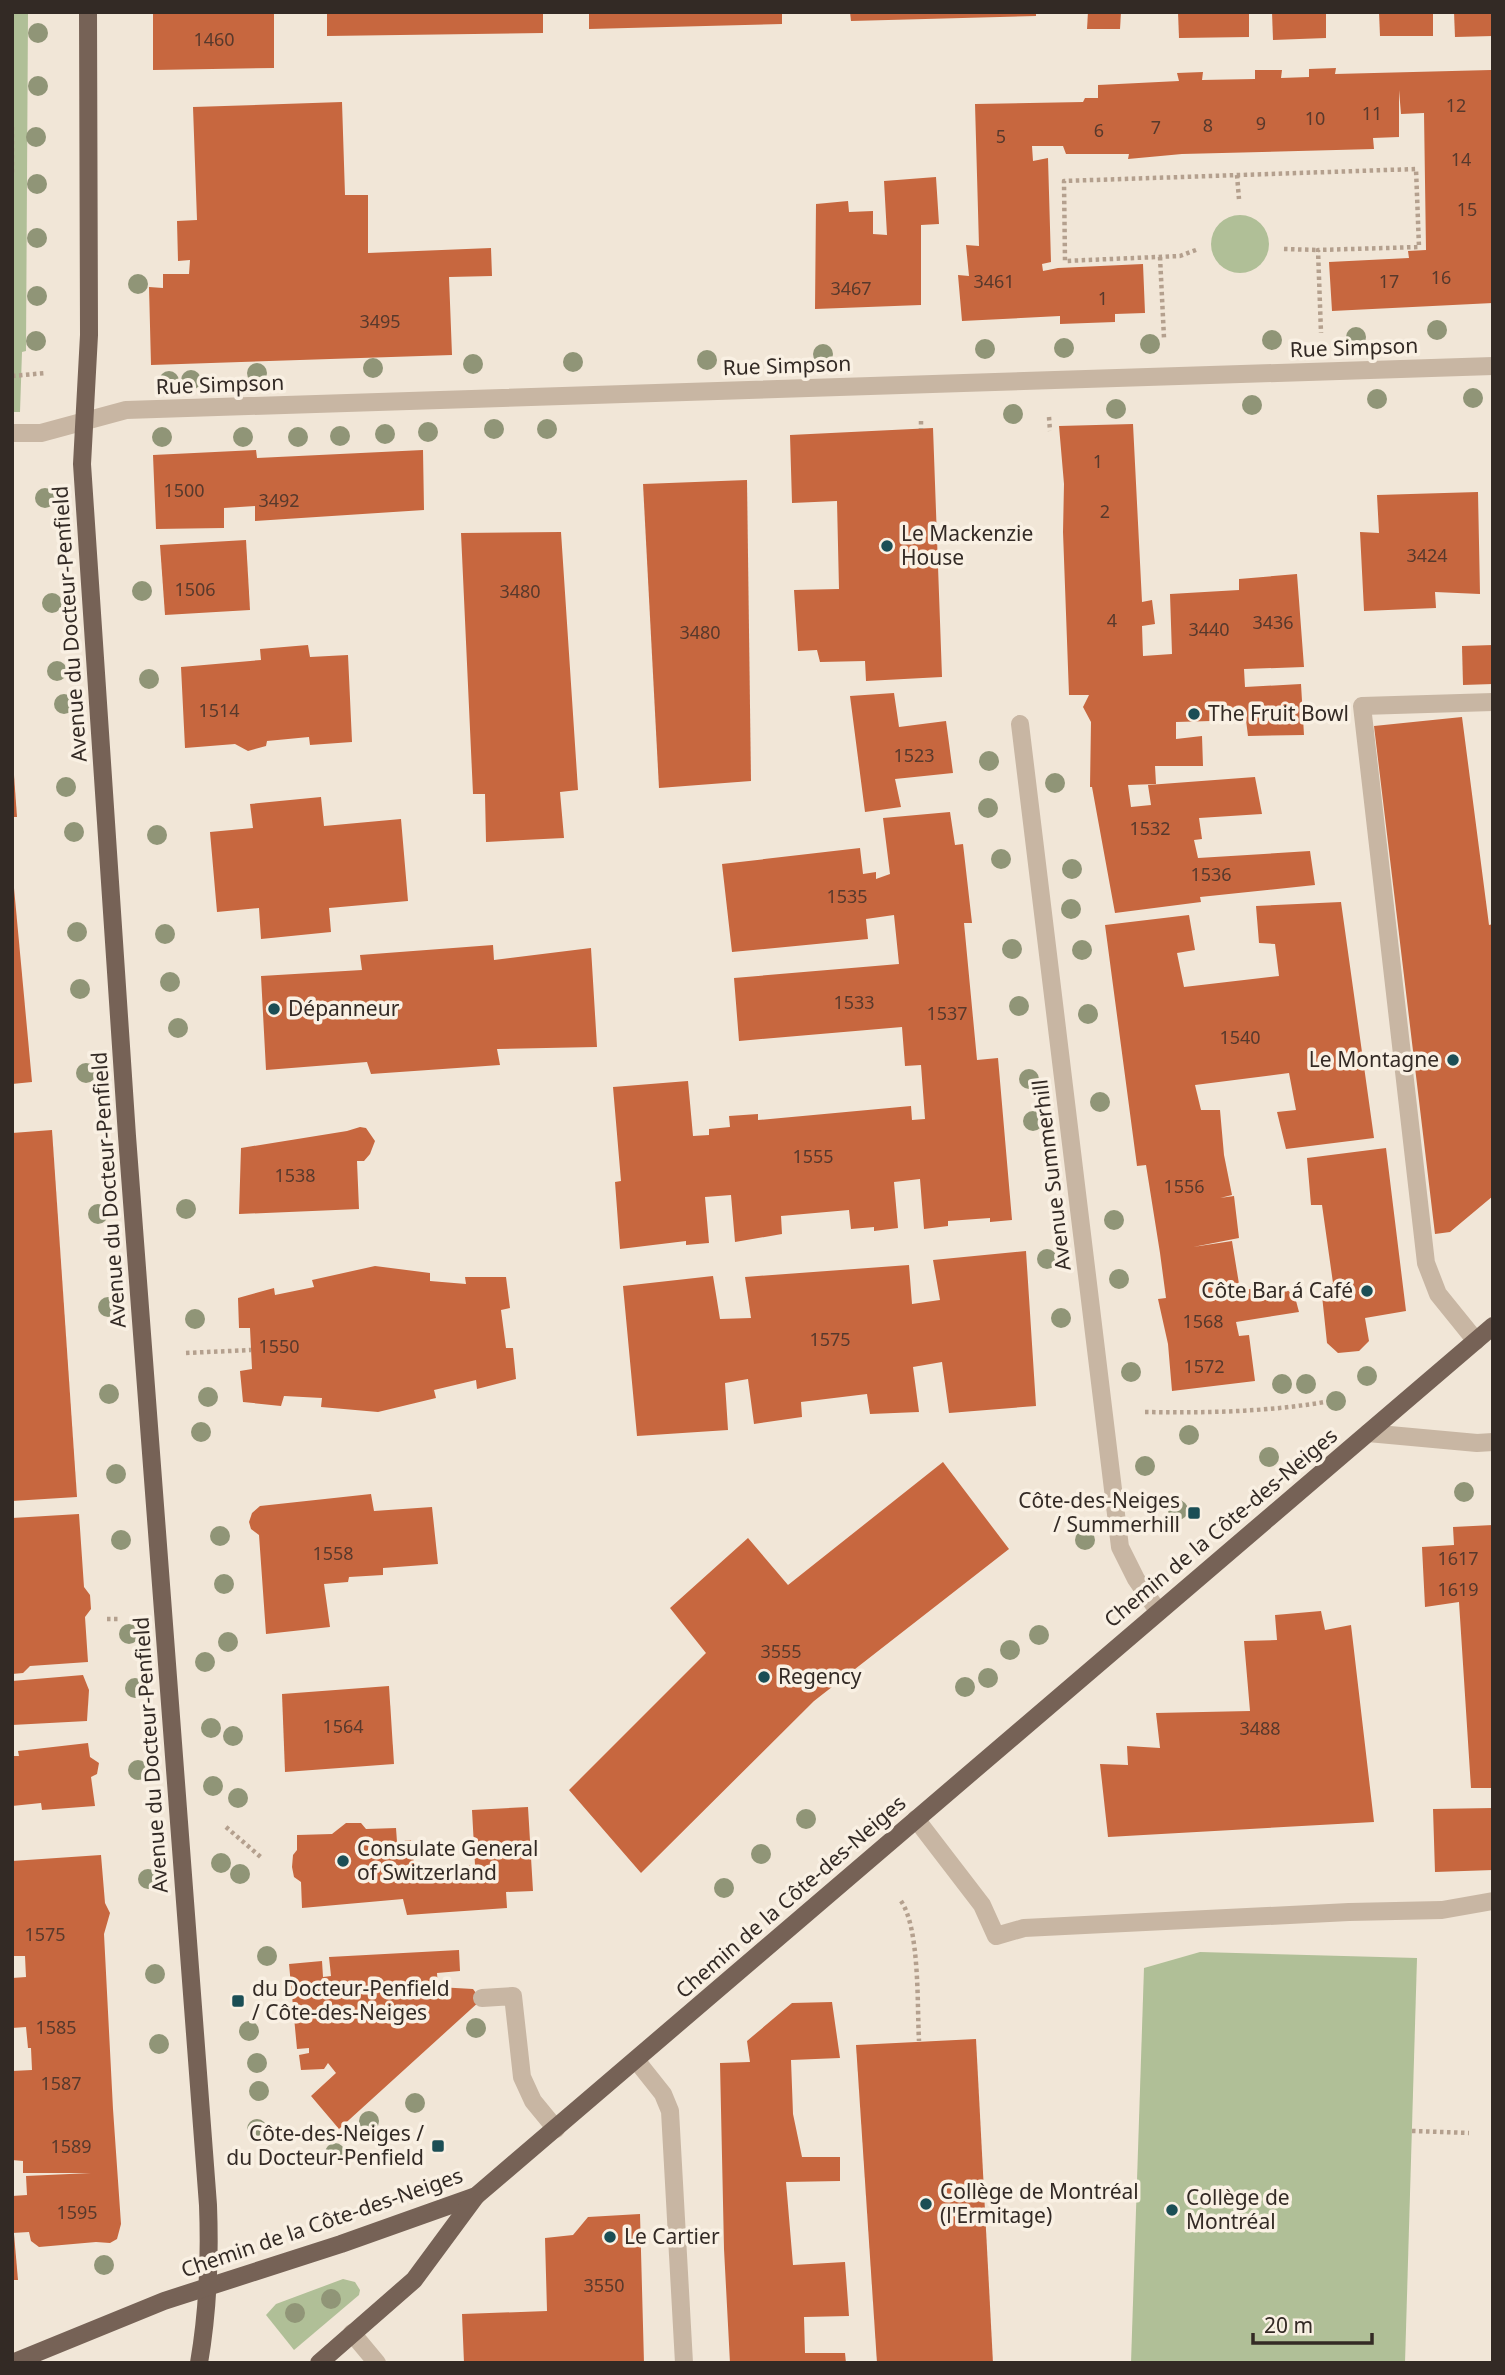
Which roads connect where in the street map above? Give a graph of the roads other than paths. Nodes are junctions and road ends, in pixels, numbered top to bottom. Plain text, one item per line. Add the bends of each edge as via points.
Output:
1 (88, 12) edge
2 (1493, 366) edge
3 (84, 421) junction
4 (12, 433) edge
5 (1493, 702) edge
6 (1020, 724) dead end
7 (1493, 1326) edge
8 (1476, 1341) junction
9 (1368, 1433) junction
10 (1493, 1442) edge
11 (1158, 1611) junction
12 (916, 1819) junction
13 (1493, 1901) edge
14 (482, 1998) dead end
15 (636, 2060) junction
16 (556, 2129) junction
17 (476, 2196) junction
18 (207, 2286) junction
19 (352, 2333) junction
20 (32, 2353) junction
21 (12, 2354) edge
22 (12, 2363) edge
23 (199, 2363) edge
24 (319, 2363) edge
25 (377, 2363) edge
26 (684, 2363) edge

1 - 3 main road, Avenue du Docteur-Penfield via 89,335
2 - 3 street, Rue Simpson via 125,410
3 - 4 street, Rue Simpson via 41,433
3 - 18 main road, Avenue du Docteur-Penfield via 82,464 116,978 205,2171
5 - 8 street via 1362,706 1426,1264 1438,1294
6 - 11 street, Avenue Summerhill via 1121,1547
7 - 8 main road, Chemin de la Côte-des-Neiges
8 - 9 main road, Chemin de la Côte-des-Neiges
9 - 10 street
9 - 11 main road, Chemin de la Côte-des-Neiges
11 - 12 main road, Chemin de la Côte-des-Neiges
12 - 13 street via 982,1905 996,1936 1024,1928 1442,1910
12 - 15 main road, Chemin de la Côte-des-Neiges
14 - 16 street via 513,1996 522,2077 533,2101
15 - 16 main road, Chemin de la Côte-des-Neiges
15 - 26 street via 663,2094 670,2111
16 - 17 main road, Chemin de la Côte-des-Neiges
17 - 18 main road, Chemin de la Côte-des-Neiges
17 - 19 main road via 414,2280
18 - 20 main road, Chemin de la Côte-des-Neiges
18 - 23 main road, Avenue du Docteur-Penfield
19 - 24 main road
19 - 25 street
20 - 21 street, Chemin de la Côte-des-Neiges
20 - 22 main road, Chemin de la Côte-des-Neiges

